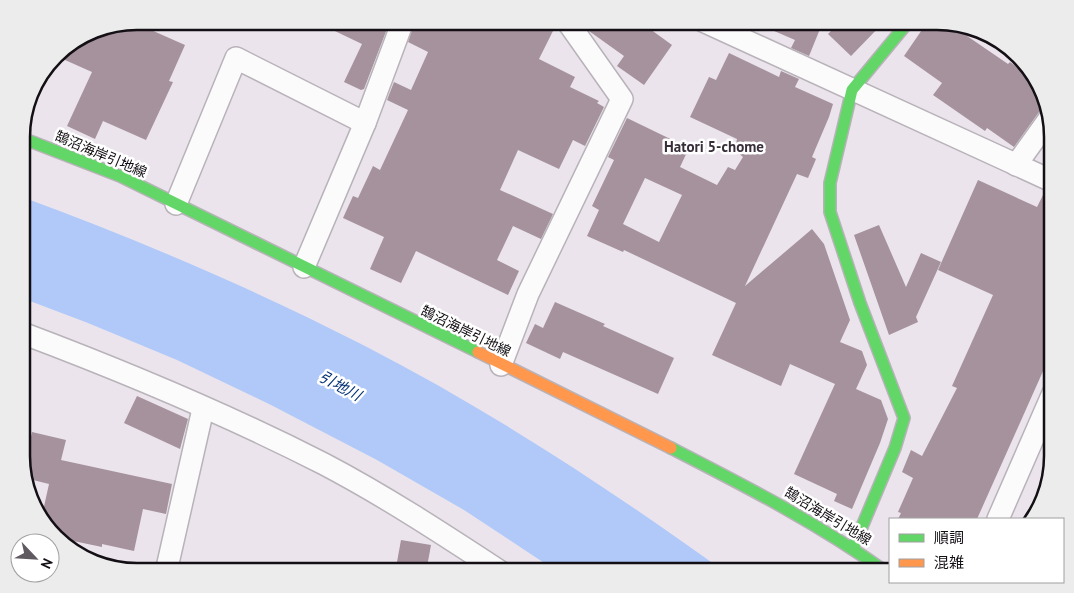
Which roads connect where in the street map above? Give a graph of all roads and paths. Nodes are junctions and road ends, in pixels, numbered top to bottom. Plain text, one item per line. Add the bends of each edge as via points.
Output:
1 (400, 30) edge
2 (573, 30) edge
3 (722, 30) edge
4 (902, 30) edge
5 (852, 90) junction
6 (365, 123) junction
7 (1043, 127) edge
8 (30, 141) edge
9 (1016, 164) junction
10 (1044, 177) edge
11 (176, 204) junction
12 (304, 267) junction
13 (30, 337) edge
14 (501, 365) junction
15 (203, 409) junction
16 (1044, 412) edge
17 (998, 518) edge
18 (853, 548) junction
19 (168, 563) edge
20 (487, 563) edge
21 (874, 563) edge

1 - 6 street
2 - 14 street via 622,99 528,294
3 - 5 street
4 - 5 street
5 - 9 street
5 - 18 street via 830,183 830,212 860,303 904,418 895,448
6 - 11 street via 236,58
6 - 12 street
7 - 9 street
8 - 11 street, 鵠沼海岸引地線 via 120,176
9 - 10 street
11 - 12 street, 鵠沼海岸引地線
12 - 14 street, 鵠沼海岸引地線
13 - 15 street
14 - 18 street, 鵠沼海岸引地線 via 660,442 783,506
15 - 19 street
15 - 20 street via 348,477
16 - 17 street
18 - 21 street, 鵠沼海岸引地線

